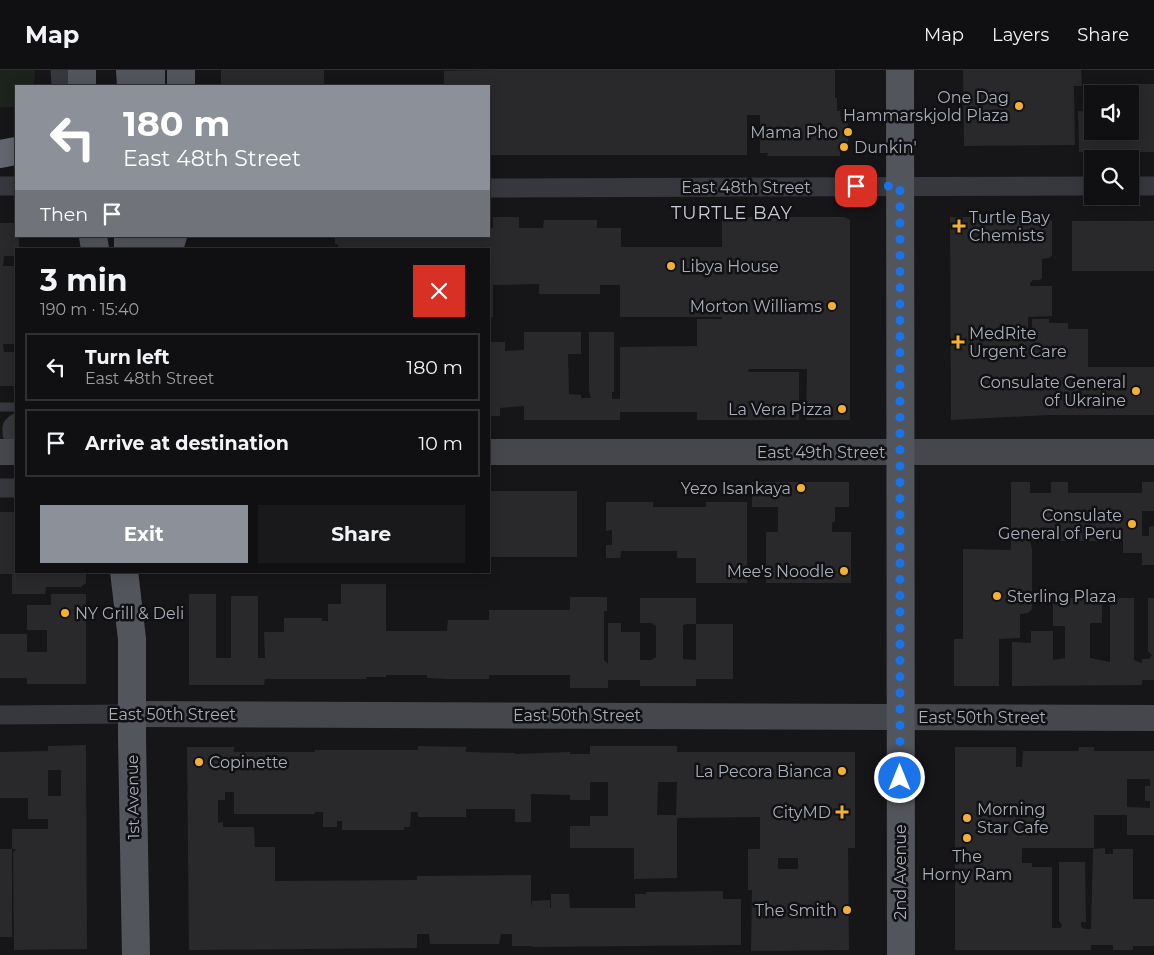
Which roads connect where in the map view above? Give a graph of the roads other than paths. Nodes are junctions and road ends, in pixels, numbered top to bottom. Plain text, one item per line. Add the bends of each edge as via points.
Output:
1 (60, 70) edge
2 (82, 70) edge
3 (130, 70) edge
4 (151, 70) edge
5 (181, 70) edge
6 (900, 70) edge
7 (61, 85) edge
8 (82, 85) edge
9 (131, 85) edge
10 (151, 85) edge
11 (181, 85) edge
12 (15, 151) edge
13 (0, 154) edge
14 (0, 186) edge
15 (15, 186) edge
16 (900, 186) junction
17 (1084, 186) edge
18 (1139, 186) edge
19 (1154, 186) edge
20 (490, 188) edge
21 (0, 407) edge
22 (15, 407) edge
23 (15, 424) edge
24 (15, 434) edge
25 (900, 451) junction
26 (0, 452) edge
27 (15, 452) edge
28 (490, 452) edge
29 (1154, 452) edge
30 (0, 488) edge
31 (15, 488) edge
32 (124, 573) edge
33 (143, 573) edge
34 (132, 639) junction
35 (131, 714) junction
36 (0, 715) edge
37 (900, 717) junction
38 (1154, 718) edge
39 (136, 955) edge
40 (900, 955) edge

1 - 7 street
2 - 8 main road
3 - 9 main road
4 - 10 main road
5 - 11 main road
6 - 16 main road, 2nd Avenue
12 - 13 highway
14 - 15 street
16 - 17 street, East 48th Street
16 - 20 street, East 48th Street
16 - 25 main road, 2nd Avenue
18 - 19 street
21 - 22 lane
23 - 24 street via 12,434
25 - 28 main road, East 49th Street
25 - 29 main road, East 49th Street
25 - 37 main road, 2nd Avenue
26 - 27 main road
30 - 31 street
32 - 34 main road, 1st Avenue
33 - 34 main road, 1st Avenue
34 - 35 main road, 1st Avenue
35 - 36 street, East 50th Street
35 - 37 main road, East 50th Street
35 - 39 main road, 1st Avenue
37 - 38 main road, East 50th Street
37 - 40 main road, 2nd Avenue

